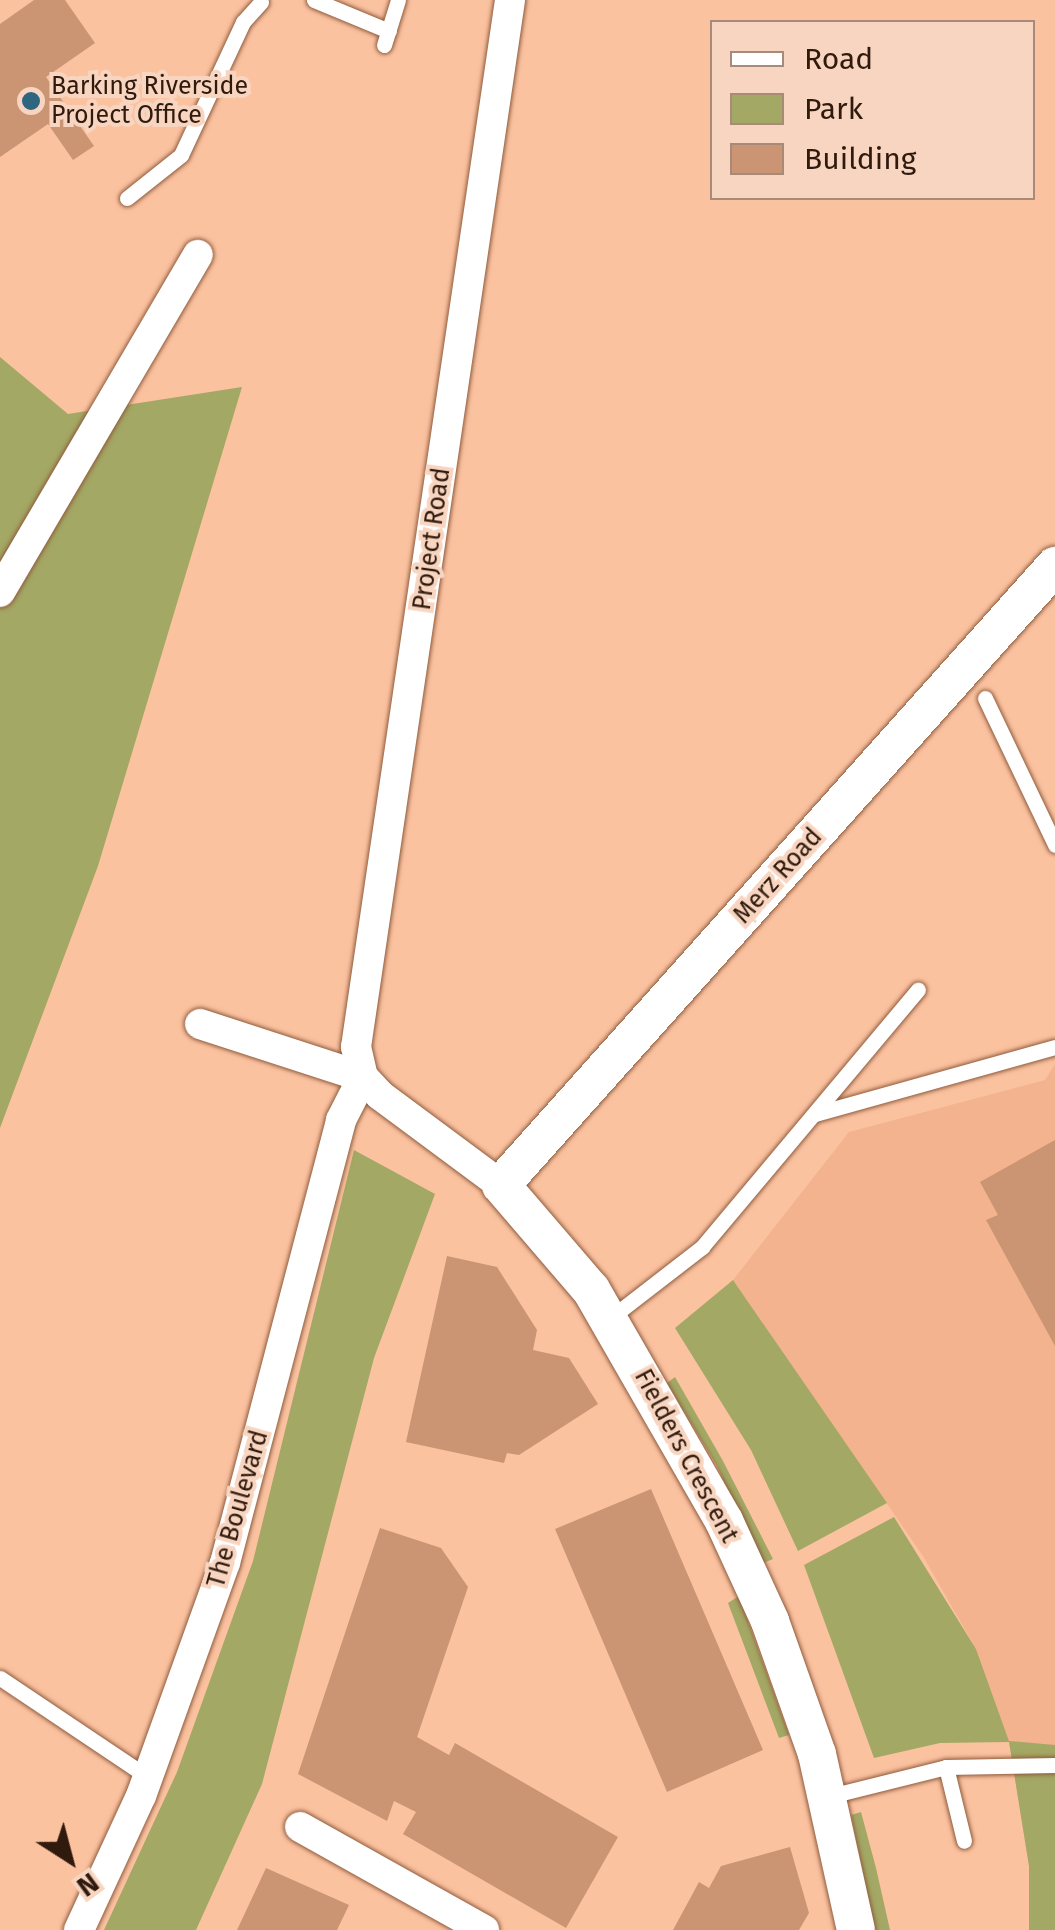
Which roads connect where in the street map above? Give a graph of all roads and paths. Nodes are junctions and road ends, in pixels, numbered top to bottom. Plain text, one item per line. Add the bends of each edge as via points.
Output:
1 (314, 0) edge
2 (398, 0) edge
3 (510, 0) edge
4 (261, 1) edge
5 (127, 198) dead end
6 (198, 255) dead end
7 (1055, 566) edge
8 (0, 592) edge
9 (986, 698) dead end
10 (1055, 846) edge
11 (918, 990) dead end
12 (200, 1024) dead end
13 (1055, 1047) edge
14 (364, 1076) junction
15 (815, 1114) junction
16 (501, 1185) junction
17 (609, 1318) junction
18 (0, 1678) edge
19 (1055, 1765) edge
20 (946, 1767) junction
21 (148, 1777) junction
22 (830, 1796) junction
23 (300, 1827) dead end
24 (964, 1841) dead end
25 (79, 1930) edge
26 (484, 1930) edge
27 (856, 1930) edge

1 - 2 lane via 386,38
3 - 14 street, Project Road via 357,1029
4 - 5 lane via 243,22 182,154
6 - 8 street
7 - 16 street, Merz Road
9 - 10 lane
11 - 15 lane
12 - 14 street
13 - 15 lane
14 - 16 street, Fielders Crescent
14 - 21 street, The Boulevard via 342,1120 225,1563
15 - 17 lane via 702,1247
16 - 17 street, Fielders Crescent via 572,1262
17 - 22 street, Fielders Crescent via 732,1538 784,1658
18 - 21 lane
19 - 20 lane
20 - 22 lane
20 - 24 lane
21 - 25 street, The Boulevard
22 - 27 street, Fielders Crescent
23 - 26 street

